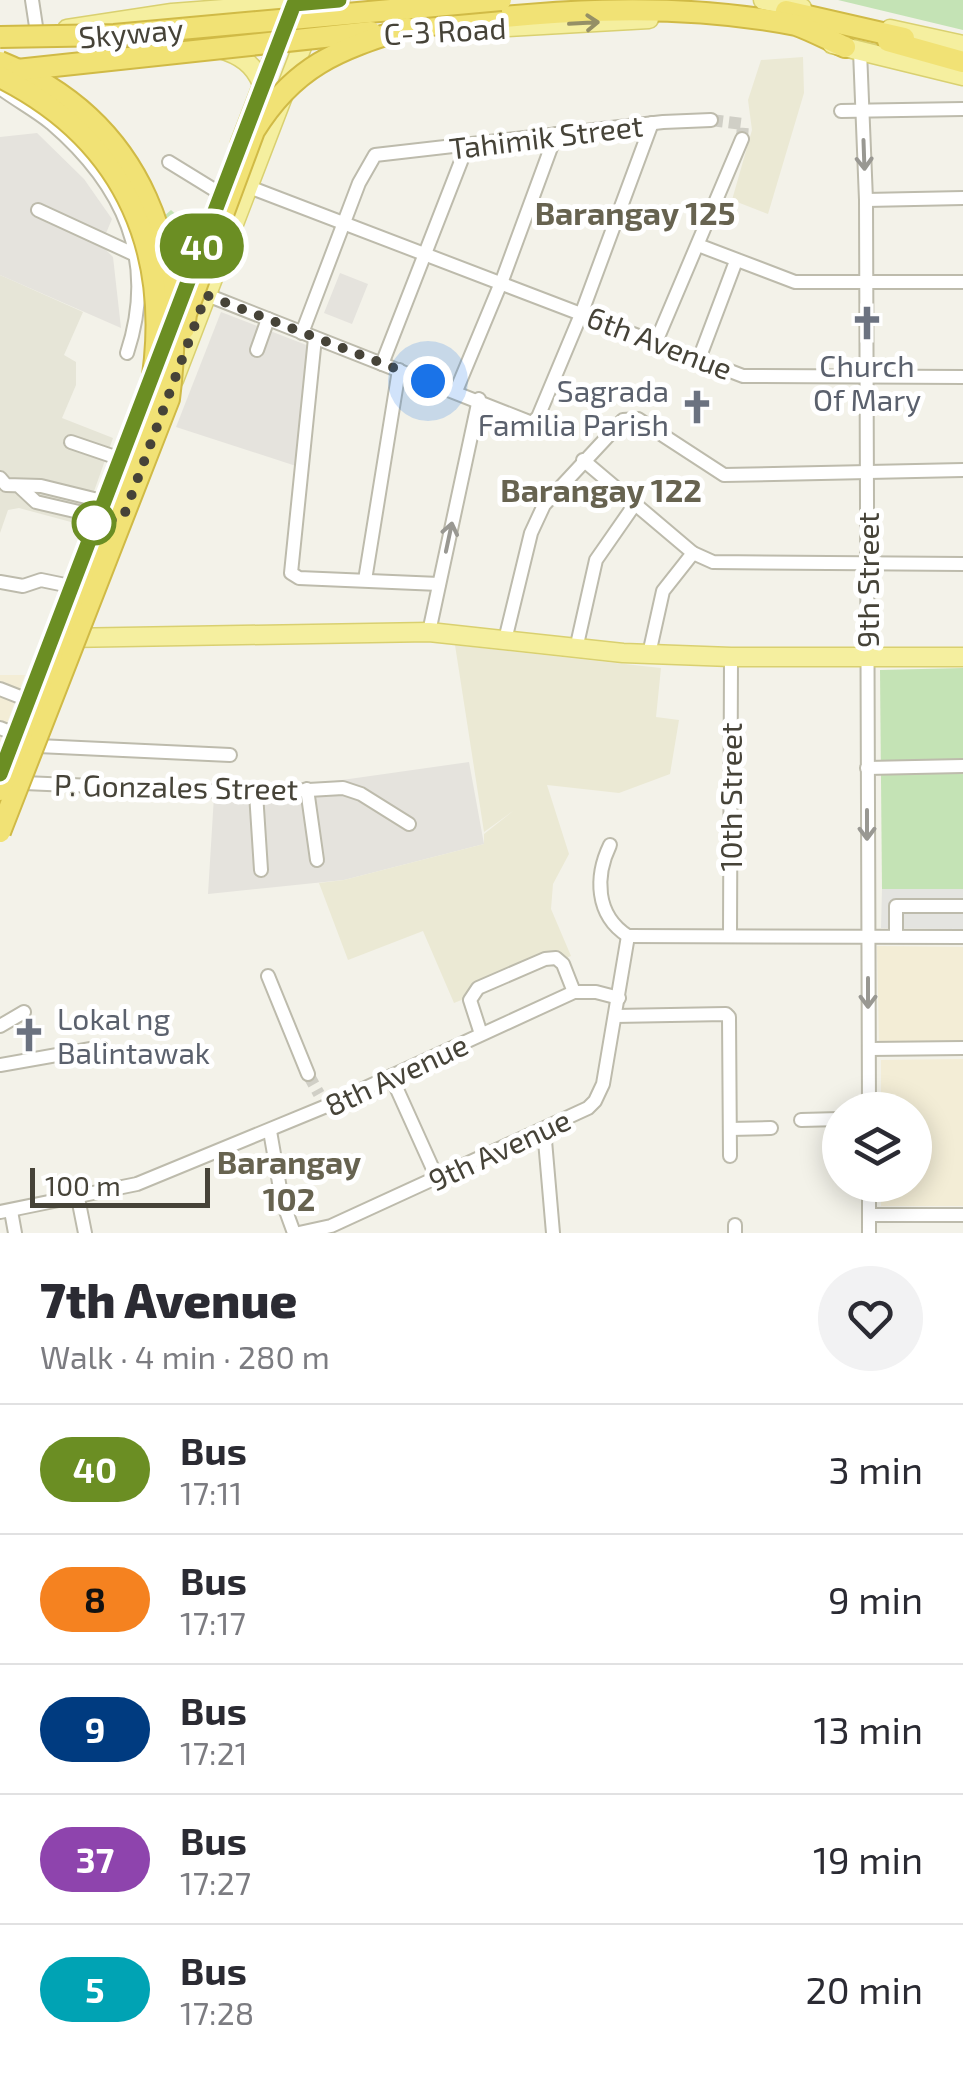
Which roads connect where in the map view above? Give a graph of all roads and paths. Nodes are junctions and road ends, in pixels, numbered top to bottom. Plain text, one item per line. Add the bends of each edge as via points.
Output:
1 (32, 0) edge
2 (340, 0) edge
3 (501, 0) edge
4 (725, 0) edge
5 (319, 1) edge
6 (776, 1) edge
7 (295, 2) edge
8 (171, 7) edge
9 (817, 18) junction
10 (407, 28) junction
11 (37, 33) junction
12 (0, 37) edge
13 (305, 38) junction
14 (904, 38) dead end
15 (280, 40) junction
16 (963, 45) edge
17 (189, 46) junction
18 (852, 49) junction
19 (963, 62) edge
20 (0, 69) edge
21 (963, 76) edge
22 (262, 84) junction
23 (0, 88) edge
24 (963, 109) edge
25 (841, 111) dead end
26 (863, 111) junction
27 (711, 120) tunnel mouth
28 (652, 124) junction
29 (556, 134) junction
30 (742, 139) dead end
31 (467, 146) junction
32 (168, 162) dead end
33 (249, 188) junction
34 (221, 194) junction
35 (963, 198) edge
36 (866, 200) junction
37 (38, 210) dead end
38 (344, 224) junction
39 (698, 245) junction
40 (136, 255) junction
41 (426, 255) junction
42 (736, 261) junction
43 (164, 268) junction
44 (866, 281) junction
45 (963, 282) edge
46 (501, 283) junction
47 (206, 295) junction
48 (178, 308) junction
49 (582, 312) junction
50 (268, 319) junction
51 (308, 335) junction
52 (656, 342) junction
53 (257, 350) dead end
54 (127, 353) dead end
55 (699, 359) junction
56 (382, 364) junction
57 (400, 370) junction
58 (963, 377) edge
59 (866, 378) junction
60 (456, 391) junction
61 (169, 398) junction
62 (479, 400) junction
63 (71, 442) dead end
64 (118, 458) junction
65 (583, 460) junction
66 (866, 470) junction
67 (963, 470) edge
68 (2, 484) edge
69 (634, 504) junction
70 (99, 509) junction
71 (693, 553) junction
72 (963, 564) edge
73 (866, 565) junction
74 (365, 580) junction
75 (0, 582) edge
76 (438, 584) junction
77 (70, 586) junction
78 (429, 632) junction
79 (78, 638) junction
80 (50, 639) junction
81 (505, 640) junction
82 (576, 649) junction
83 (649, 654) junction
84 (731, 657) junction
85 (963, 657) edge
86 (867, 658) junction
87 (0, 689) edge
88 (28, 700) junction
89 (8, 731) edge
90 (38, 746) junction
91 (230, 756) dead end
92 (963, 766) edge
93 (867, 768) junction
94 (0, 774) edge
95 (24, 783) junction
96 (307, 789) junction
97 (0, 790) edge
98 (256, 793) junction
99 (409, 824) dead end
100 (0, 832) edge
101 (610, 845) dead end
102 (0, 849) edge
103 (317, 860) dead end
104 (262, 870) dead end
105 (963, 906) edge
106 (628, 936) junction
107 (730, 936) junction
108 (868, 936) junction
109 (896, 936) junction
110 (963, 937) edge
111 (268, 976) dead end
112 (574, 992) junction
113 (619, 998) junction
114 (24, 1012) dead end
115 (615, 1016) junction
116 (0, 1026) edge
117 (480, 1034) junction
118 (102, 1047) dead end
119 (963, 1048) edge
120 (869, 1050) junction
121 (0, 1065) edge
122 (308, 1074) tunnel mouth
123 (390, 1076) junction
124 (869, 1092) edge
125 (822, 1119) edge
126 (801, 1120) dead end
127 (772, 1128) dead end
128 (544, 1129) junction
129 (730, 1129) junction
130 (270, 1131) junction
131 (730, 1156) dead end
132 (437, 1178) junction
133 (78, 1198) junction
134 (869, 1202) edge
135 (5, 1212) edge
136 (869, 1215) junction
137 (963, 1215) edge
138 (16, 1233) edge
139 (85, 1233) edge
140 (297, 1233) edge
141 (554, 1233) edge
142 (868, 1233) edge

1 - 11 street
2 - 5 main road
3 - 12 highway, Skyway, bridge via 114,35
4 - 9 highway
5 - 7 main road
5 - 13 main road
6 - 16 main road
7 - 8 main road
7 - 15 main road
8 - 11 main road
9 - 14 highway
9 - 19 highway
10 - 18 highway via 630,2 690,4 798,26
10 - 20 highway, Skyway, bridge
10 - 61 highway, bridge via 304,71 267,110 186,314
11 - 12 main road
13 - 15 main road, C-3 Road
13 -> 18 main road, C-3 Road via 688,19 748,24
13 - 33 main road
15 - 17 main road, C-3 Road
15 - 22 main road
17 - 20 main road, C-3 Road
17 - 22 main road via 233,53
18 - 21 main road, C-3 Road
18 - 26 street, 9th Street
20 - 43 main road via 48,92 104,141 148,209
20 - 61 highway, bridge via 37,79 96,126 145,193 174,300
20 - 97 highway, bridge via 58,111 127,192 150,256 158,324 150,394
22 - 34 main road
23 - 40 street via 49,121 97,168 117,196
24 - 26 street
25 - 26 street
26 -> 36 street, 9th Street
27 - 28 street, Tahimik Street
28 - 29 street, Tahimik Street
28 - 49 street
29 - 31 street, Tahimik Street
29 - 46 street
30 - 39 street
31 - 38 street, Tahimik Street via 371,158
31 - 41 street
32 - 34 street
33 - 38 street, 6th Avenue
33 - 47 main road
34 - 48 main road
35 - 36 street
36 - 44 street, 9th Street
37 - 40 street
38 - 41 street, 6th Avenue
38 - 51 street
39 - 42 street
39 - 52 street
40 - 43 street
40 - 54 street via 138,320
41 - 46 street, 6th Avenue
41 - 56 street
42 - 44 street via 795,282
42 - 55 street
43 - 48 main road
44 - 45 street
44 - 59 street, 9th Street
46 - 49 street, 6th Avenue
46 - 60 street
47 - 50 street
47 - 79 main road
48 - 64 main road
49 - 52 street, 6th Avenue
49 - 62 street via 532,423
50 - 51 street
50 - 53 street
51 - 56 street
51 - 74 street via 291,573
52 - 55 street, 6th Avenue
55 - 59 street, 6th Avenue via 743,376
56 - 57 street
57 - 60 street
57 - 74 street
58 - 59 street, 6th Avenue
59 - 66 street, 9th Street
60 - 62 street
61 - 100 highway, bridge
76 -> 62 street
63 - 64 street
64 - 70 main road
65 - 66 street via 620,422 633,418 724,475
65 - 69 street
65 - 81 street via 535,523
66 - 67 street
66 - 73 street, 9th Street
68 - 70 street via 41,486
69 - 71 street
69 - 82 street via 596,560
70 - 77 main road
71 - 73 street via 722,563
71 - 83 street via 663,592
72 - 73 street
73 - 86 street, 9th Street
74 - 76 street
75 - 77 street
76 - 78 street
77 - 80 main road
78 - 79 main road
78 - 81 main road
79 - 80 main road
79 - 90 main road
80 - 88 main road
81 - 82 main road
82 - 83 main road
83 - 84 main road
84 - 86 main road
84 - 107 street, 10th Street
85 - 86 main road
86 - 93 street, 9th Street
87 - 88 street
88 - 89 main road
89 - 94 main road
90 - 91 street
90 - 95 main road
92 - 93 street
93 -> 108 street, 9th Street
95 - 98 street, P. Gonzales Street
95 - 102 main road
96 - 98 street, P. Gonzales Street
96 - 99 street, P. Gonzales Street via 360,794
96 - 103 street
98 - 104 street
101 - 106 street via 599,872 600,893 614,924
105 - 109 street via 896,906
106 - 107 street
106 - 113 street, 9th Avenue
107 - 108 street
108 - 109 street
108 -> 120 street, 9th Street
109 - 110 street
111 - 122 street
112 - 113 street
112 - 117 street, 8th Avenue
112 - 117 street via 556,958 478,988 470,1000
113 - 115 street, 9th Avenue
114 - 116 street
115 - 128 street, 9th Avenue via 595,1102
115 - 129 street via 726,1014
117 - 123 street, 8th Avenue
118 - 121 street
119 - 120 street
120 - 124 street, 9th Street
123 - 130 street, 8th Avenue via 322,1100
123 - 132 street
125 - 126 street
127 - 129 street
128 - 132 street, 9th Avenue
128 - 141 street
129 - 131 street
130 - 133 street, 8th Avenue via 138,1184
130 - 140 street via 282,1200
132 - 140 street, 9th Avenue via 332,1226
133 - 135 street, 8th Avenue
133 - 139 street
134 - 136 street
135 - 138 street
136 - 137 street
136 - 142 street

